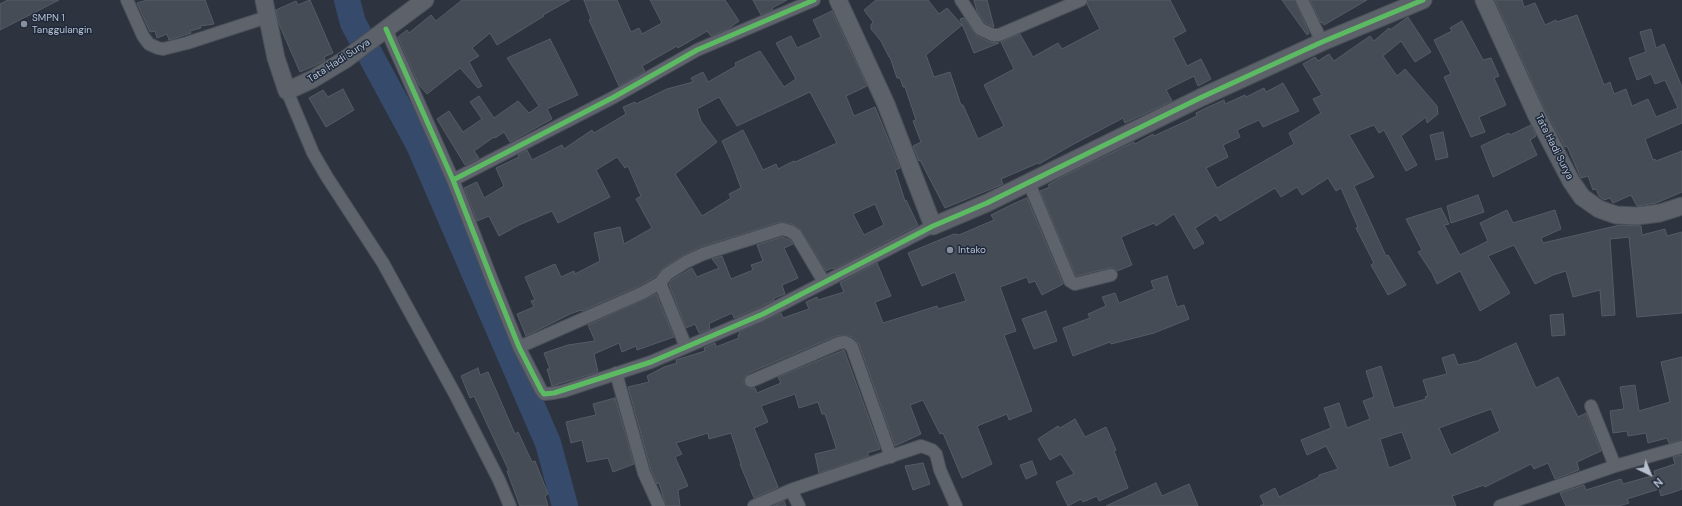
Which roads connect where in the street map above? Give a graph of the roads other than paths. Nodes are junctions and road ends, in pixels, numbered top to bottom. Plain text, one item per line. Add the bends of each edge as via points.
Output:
1 (127, 0) edge
2 (264, 0) edge
3 (425, 0) edge
4 (814, 0) edge
5 (838, 0) edge
6 (961, 0) edge
7 (1081, 0) edge
8 (1302, 0) edge
9 (1423, 0) edge
10 (1484, 0) edge
11 (267, 17) junction
12 (381, 33) junction
13 (1322, 42) junction
14 (287, 91) junction
15 (453, 180) junction
16 (1029, 183) junction
17 (1682, 206) edge
18 (933, 226) junction
19 (1111, 275) dead end
20 (824, 282) junction
21 (660, 283) junction
22 (519, 347) junction
23 (686, 347) junction
24 (616, 373) junction
25 (751, 381) dead end
26 (1591, 406) dead end
27 (1682, 447) edge
28 (891, 457) junction
29 (1615, 466) junction
30 (791, 490) junction
31 (510, 506) edge
32 (660, 506) edge
33 (754, 506) edge
34 (799, 506) edge
35 (956, 506) edge
36 (1500, 506) edge

1 - 11 street via 149,44 164,49
2 - 11 street
3 - 12 street, Tata Hadi Surya
4 - 15 street via 697,50
5 - 18 street via 886,104
6 - 7 street via 980,29 999,35
8 - 13 street
9 - 13 street
10 - 17 street, Tata Hadi Surya via 1536,114 1570,181 1582,197 1599,209 1616,215 1660,213
11 - 14 street via 276,58
12 - 14 street, Tata Hadi Surya via 346,59
12 - 15 street
13 - 16 street via 1202,97
14 - 31 street via 313,153 383,262 500,480
15 - 22 street
16 - 18 street
16 - 19 street via 1070,281 1075,284
18 - 20 street
20 - 21 street via 796,235 790,230 782,229 703,254 667,274
20 - 23 street via 763,314
21 - 22 street
21 - 23 street
22 - 24 street via 544,394 554,394
23 - 24 street
24 - 32 street via 644,473
25 - 28 street via 839,343 849,344
26 - 29 street
27 - 29 street
28 - 30 street
28 - 35 street via 922,446 932,450 936,454 940,470
29 - 36 street
30 - 33 street
30 - 34 street

